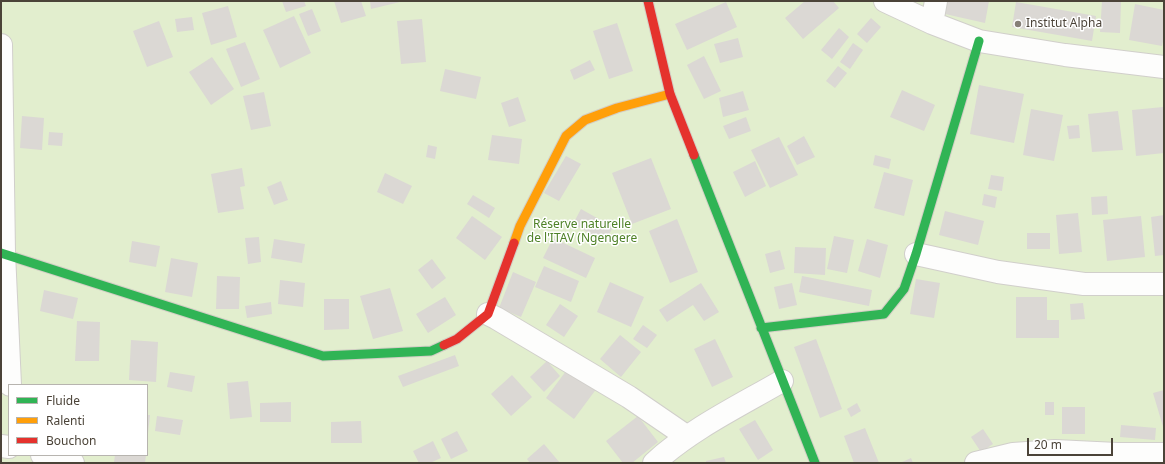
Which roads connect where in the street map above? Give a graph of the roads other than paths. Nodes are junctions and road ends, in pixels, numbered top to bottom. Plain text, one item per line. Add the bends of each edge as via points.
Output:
1 (648, 1) edge
2 (885, 1) edge
3 (936, 1) edge
4 (932, 23) junction
5 (979, 41) junction
6 (1, 45) edge
7 (1164, 67) edge
8 (670, 94) junction
9 (2, 253) edge
10 (916, 254) junction
11 (1164, 284) edge
12 (488, 314) junction
13 (761, 328) junction
14 (782, 381) junction
15 (10, 384) edge
16 (686, 436) junction
17 (1164, 454) edge
18 (46, 456) edge
19 (73, 463) edge
20 (654, 463) edge
21 (815, 463) edge
22 (976, 463) edge

1 - 8 street
2 - 4 street
3 - 4 street
4 - 5 street
5 - 7 street
5 - 10 street
6 - 9 street
8 - 12 street via 617,108 585,120 566,136 520,226
8 - 13 street
9 - 12 street via 323,356 431,351 457,339
9 - 15 street
10 - 11 street via 998,272 1084,284
10 - 13 street via 904,289 884,314
12 - 16 street via 629,397
13 - 14 street
14 - 16 street
14 - 21 street
16 - 20 street
17 - 22 street via 1055,451 1013,454
18 - 19 street

